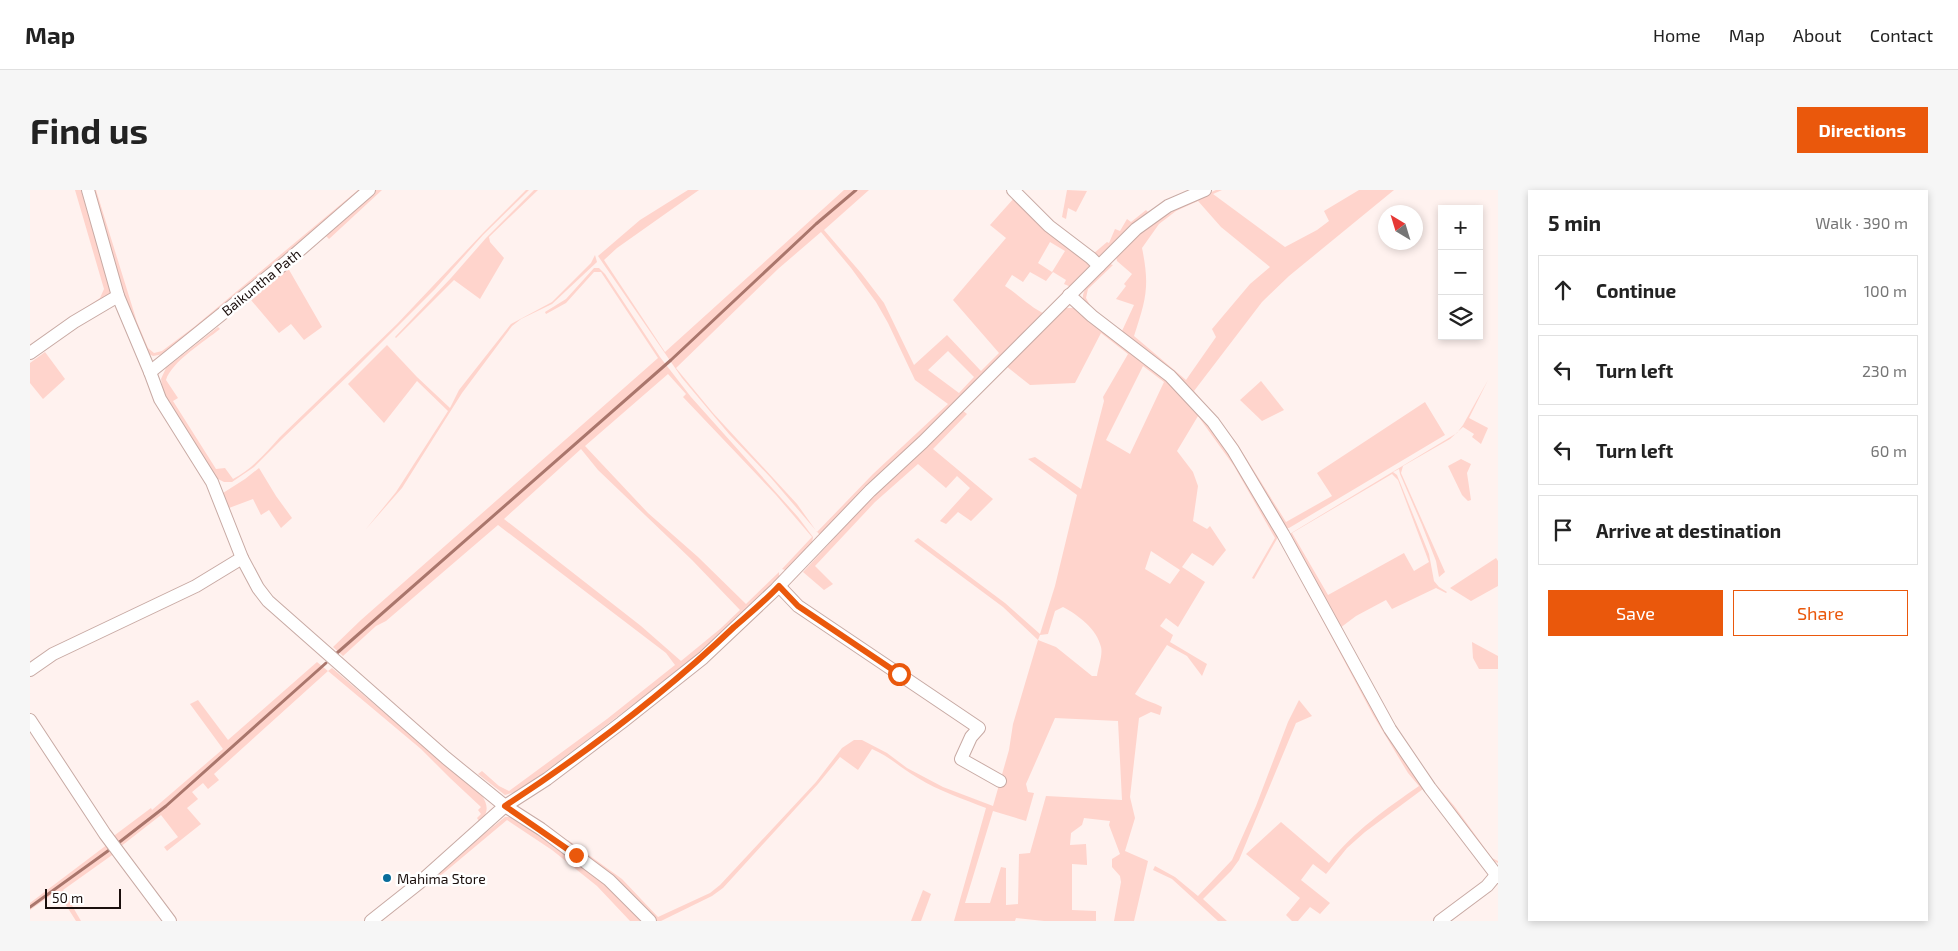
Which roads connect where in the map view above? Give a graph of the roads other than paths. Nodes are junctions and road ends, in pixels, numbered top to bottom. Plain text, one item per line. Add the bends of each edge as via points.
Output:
1 (88, 190) edge
2 (369, 190) edge
3 (1013, 190) edge
4 (1206, 190) edge
5 (1099, 266) junction
6 (1069, 295) junction
7 (118, 296) junction
8 (30, 354) edge
9 (150, 372) junction
10 (242, 558) junction
11 (779, 586) junction
12 (30, 670) edge
13 (30, 720) edge
14 (1000, 781) dead end
15 (505, 806) junction
16 (1497, 875) edge
17 (170, 921) edge
18 (371, 921) edge
19 (650, 921) edge
20 (1440, 921) edge

1 - 7 street
2 - 9 street, Baikuntha Path
3 - 5 street via 1049,226
4 - 5 street via 1153,215
5 - 6 street
6 - 11 street
6 - 16 street via 1170,376 1213,422 1283,534 1390,729 1430,788
7 - 8 street via 74,322
7 - 9 street
9 - 10 street via 160,399 217,492
10 - 12 street via 196,586 53,654
10 - 15 street via 258,588 282,615
11 - 14 street via 798,606 979,728 961,759
11 - 15 street via 703,658 547,779
13 - 17 street via 105,834
15 - 18 street
15 - 19 street via 609,880
16 - 20 street

